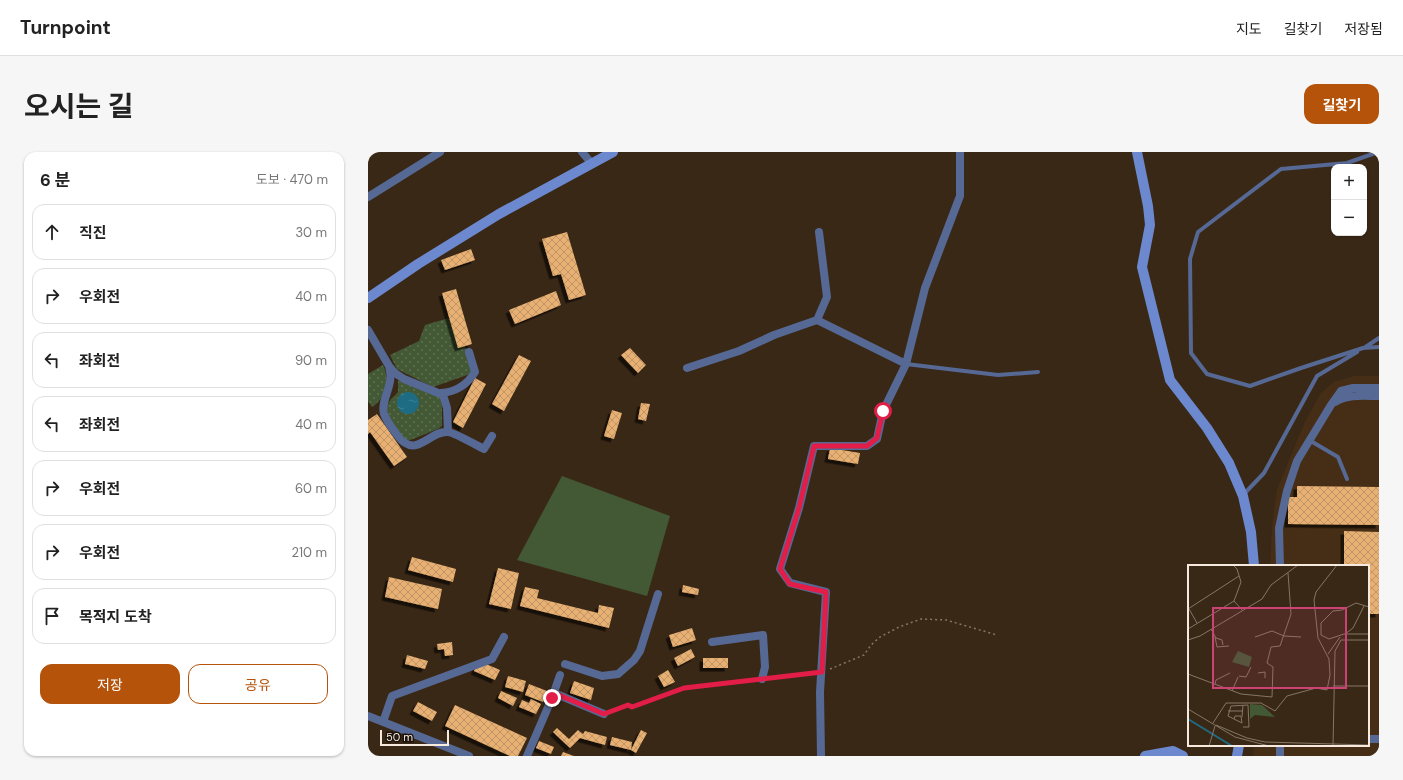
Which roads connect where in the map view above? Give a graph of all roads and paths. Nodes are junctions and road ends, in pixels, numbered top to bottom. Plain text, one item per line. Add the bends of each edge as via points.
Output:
1 (440, 152) edge
2 (582, 152) edge
3 (613, 152) edge
4 (960, 152) edge
5 (1138, 152) edge
6 (1378, 152) edge
7 (592, 164) junction
8 (368, 197) edge
9 (819, 232) dead end
10 (368, 298) edge
11 (816, 320) junction
12 (368, 330) edge
13 (1379, 338) edge
14 (1363, 348) junction
15 (1379, 348) edge
16 (469, 352) dead end
17 (906, 364) junction
18 (389, 366) junction
19 (687, 368) dead end
20 (1038, 372) dead end
21 (1379, 388) edge
22 (441, 393) junction
23 (1379, 396) edge
24 (1331, 405) junction
25 (448, 432) junction
26 (492, 436) dead end
27 (1309, 440) junction
28 (1347, 479) dead end
29 (1243, 496) junction
30 (1254, 565) edge
31 (1280, 565) edge
32 (658, 594) dead end
33 (997, 635) dead end
34 (504, 637) dead end
35 (712, 642) dead end
36 (565, 664) dead end
37 (822, 672) junction
38 (560, 675) dead end
39 (762, 679) junction
40 (554, 693) junction
41 (604, 714) joint
42 (368, 716) edge
43 (383, 722) junction
44 (1239, 746) edge
45 (468, 756) edge
46 (527, 756) edge
47 (821, 756) edge
48 (1145, 756) edge
49 (1183, 756) edge
50 (1237, 756) edge

1 - 8 street
2 - 7 street
3 - 7 street
4 - 17 street via 960,196 925,288
5 - 29 street via 1150,225 1142,266 1170,380 1207,428 1225,457
6 - 14 lane via 1347,163 1281,169 1198,232 1190,259 1191,353 1207,374 1250,386
7 - 10 street via 499,214
9 - 11 street via 827,297
11 - 17 street
11 - 19 street via 739,351
12 - 18 street
13 - 14 lane
14 - 15 lane
14 - 29 lane via 1317,376 1264,473
16 - 22 street via 474,372 472,376 460,388
17 - 20 lane via 998,375
17 - 37 street via 883,411 877,438 867,446 814,446 799,508 780,569 790,584 826,592
18 - 22 street via 404,379
18 - 25 street via 392,374 384,412 387,421 403,443 413,446
21 - 24 street via 1353,388 1341,391
22 - 25 street via 446,402
23 - 24 street via 1343,397
24 - 27 street
25 - 26 street via 484,449
27 - 28 lane via 1338,457
27 - 31 street via 1297,461 1287,491 1280,528
29 - 30 street via 1251,532
32 - 36 street via 640,651 618,674 602,676
33 - 37 path via 946,620 921,619 880,637 864,655
34 - 43 street via 492,659 392,696
35 - 39 street via 763,635 765,667
37 - 39 path
37 - 47 street
38 - 40 street
39 - 41 path via 684,688
40 - 41 street
40 - 46 street
42 - 43 street
43 - 45 street
44 - 50 street
48 - 49 street via 1173,751

